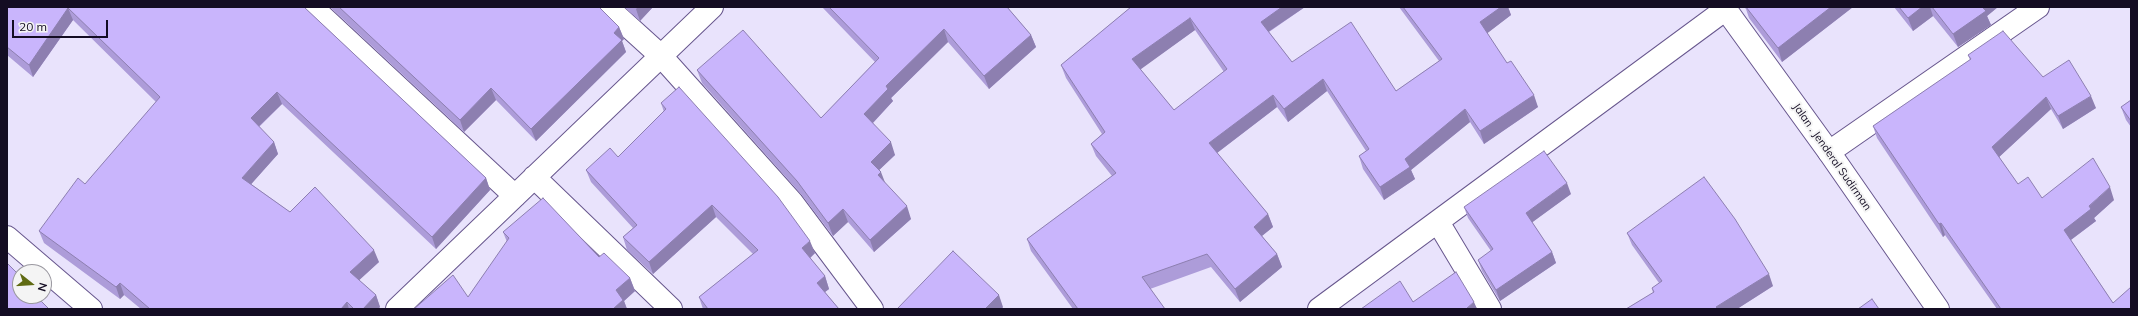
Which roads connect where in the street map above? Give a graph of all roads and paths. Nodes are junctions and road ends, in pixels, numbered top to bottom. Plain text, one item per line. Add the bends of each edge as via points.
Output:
1 (312, 7) edge
2 (606, 7) edge
3 (712, 7) edge
4 (2038, 7) edge
5 (1725, 8) edge
6 (661, 56) junction
7 (1829, 152) junction
8 (534, 178) junction
9 (515, 196) junction
10 (1438, 222) junction
11 (7, 237) edge
12 (91, 309) edge
13 (397, 309) edge
14 (671, 309) edge
15 (872, 309) edge
16 (1319, 309) edge
17 (1490, 309) edge
18 (1938, 309) edge

1 - 9 street
2 - 6 street
3 - 6 street
4 - 7 street
5 - 7 street, Jalan . Jenderal Sudirman
5 - 10 street
6 - 8 street
6 - 15 street via 792,202
7 - 18 street, Jalan . Jenderal Sudirman
8 - 9 street
8 - 14 street
9 - 13 street
10 - 16 street
10 - 17 street
11 - 12 street

